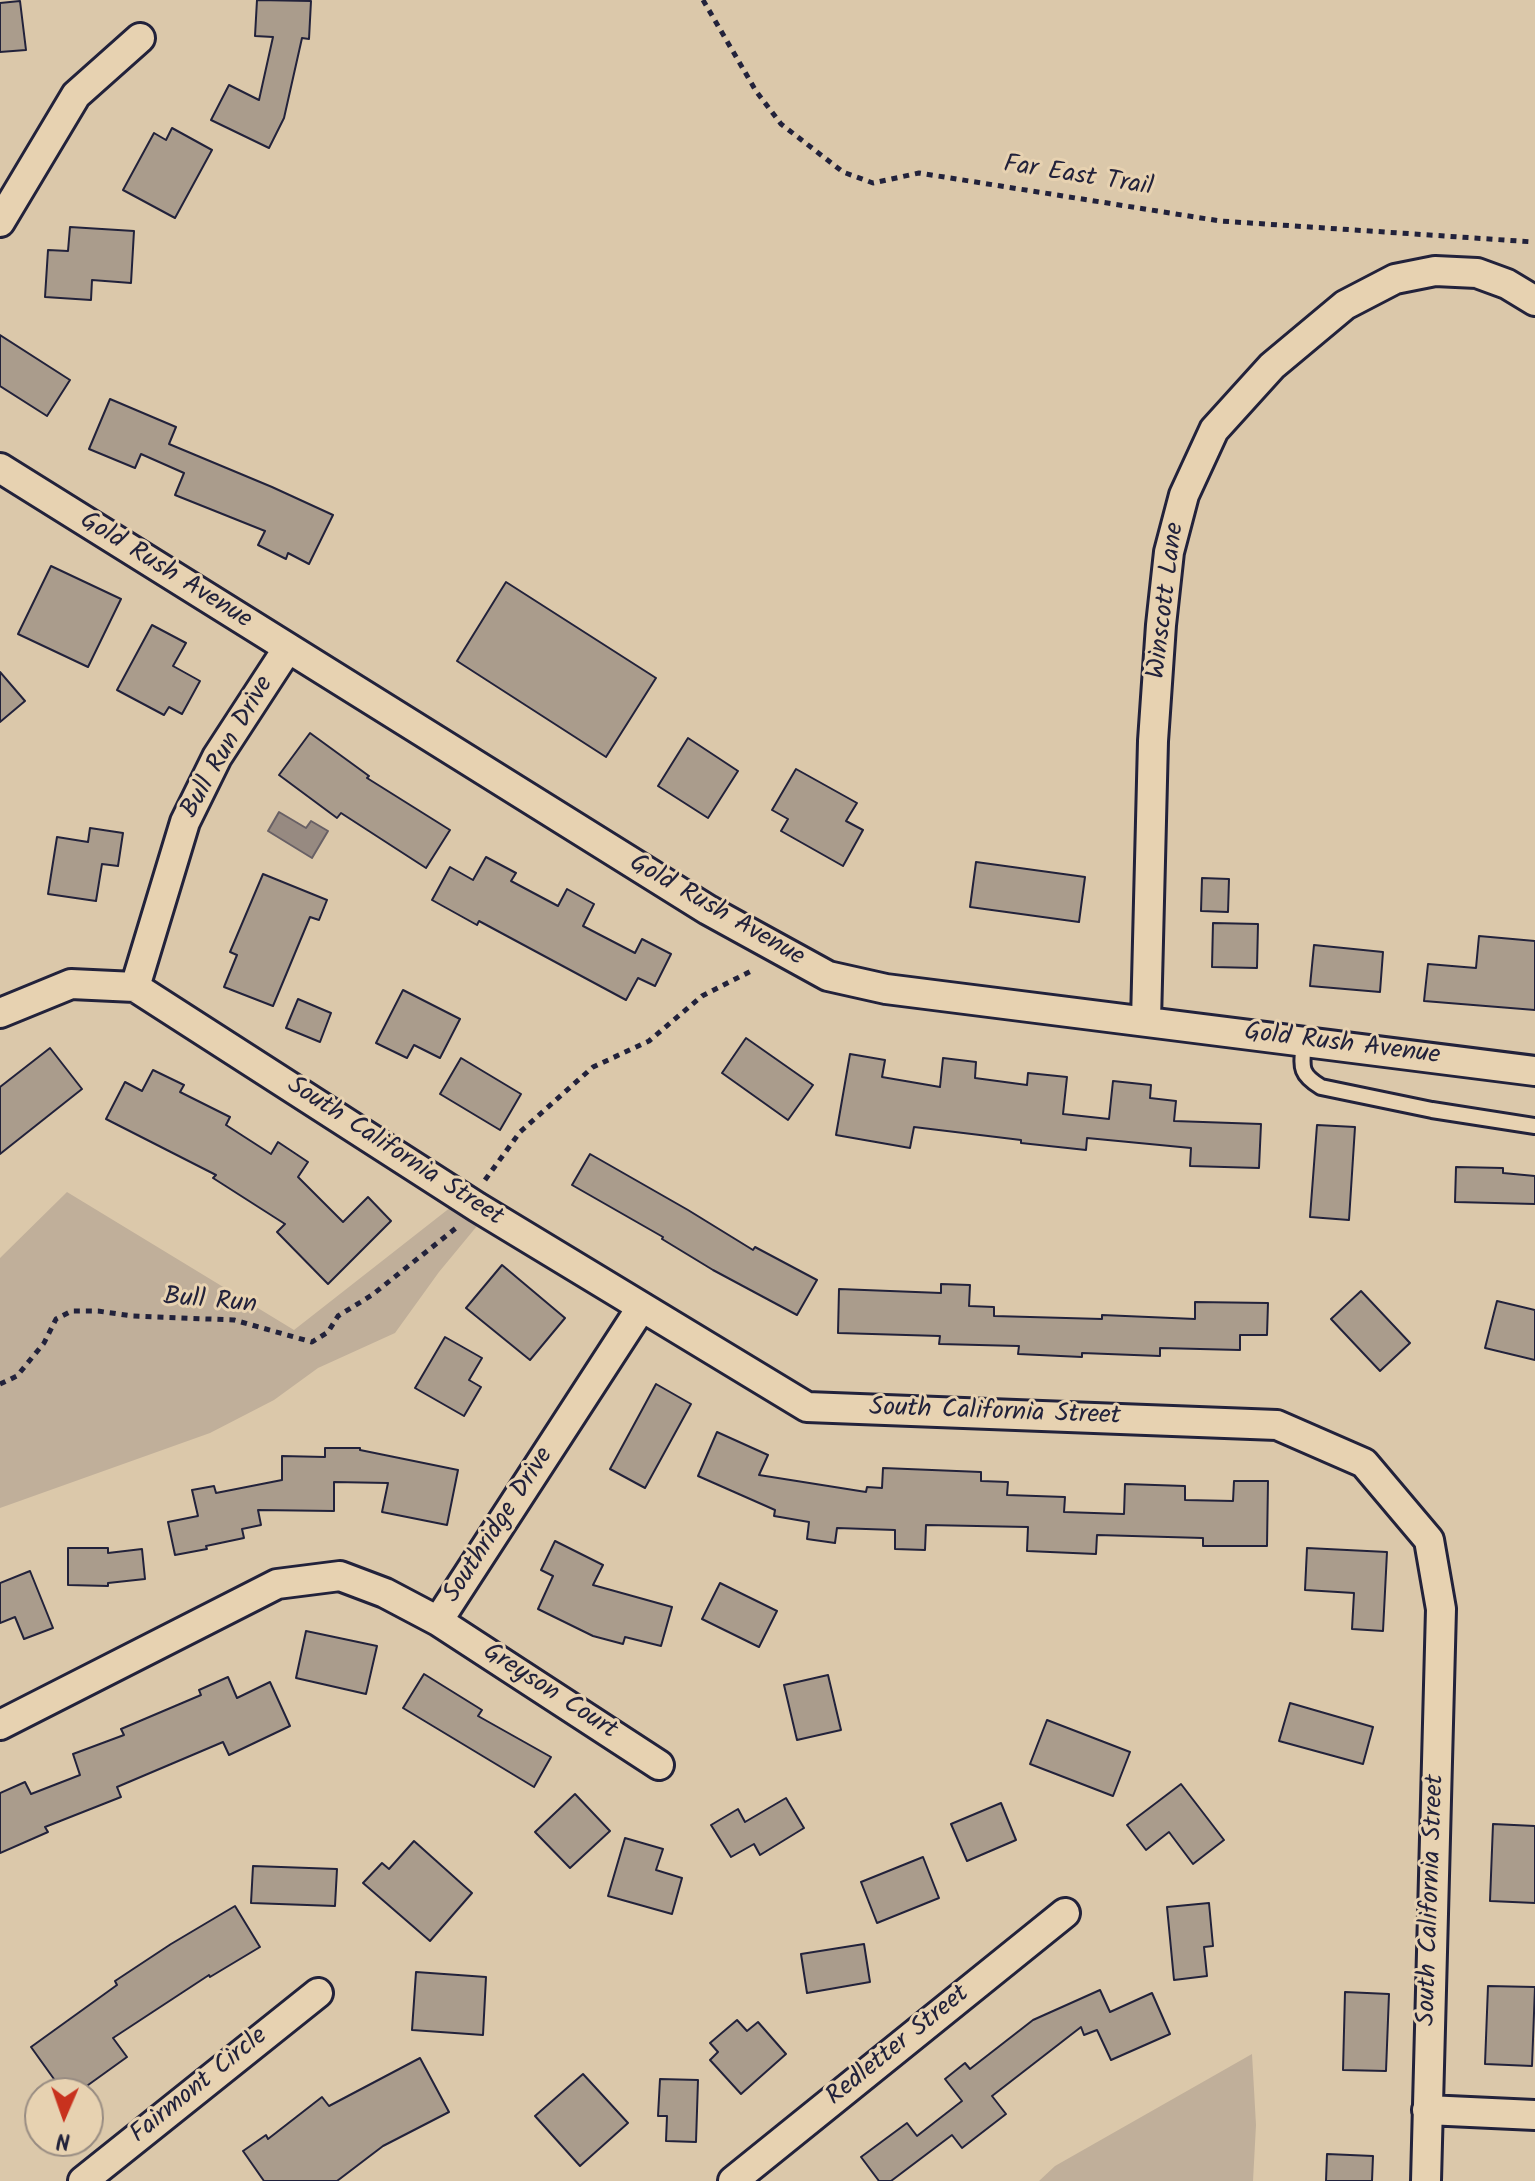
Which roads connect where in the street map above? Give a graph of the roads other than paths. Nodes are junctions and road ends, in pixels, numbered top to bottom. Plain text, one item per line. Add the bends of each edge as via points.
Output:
1 (140, 38) dead end
2 (0, 222) edge
3 (1535, 301) edge
4 (7, 483) edge
5 (288, 648) junction
6 (135, 987) junction
7 (0, 1013) edge
8 (1146, 1021) junction
9 (1304, 1041) junction
10 (1535, 1071) edge
11 (1535, 1126) edge
12 (641, 1308) junction
13 (438, 1621) junction
14 (0, 1725) edge
15 (659, 1765) dead end
16 (1065, 1913) dead end
17 (318, 1993) dead end
18 (1427, 2110) junction
19 (1535, 2115) edge
20 (83, 2181) edge
21 (733, 2181) edge
22 (1426, 2181) edge

1 - 2 street via 76,95
3 - 8 street, Winscott Lane via 1477,273 1435,271 1395,279 1345,305 1272,366 1214,430 1184,495 1169,552 1162,610
4 - 5 street, Gold Rush Avenue
5 - 6 street, Bull Run Drive via 217,757 185,822
5 - 8 street, Gold Rush Avenue via 708,910 828,976 886,989
6 - 7 street via 71,984
6 - 12 street, South California Street
8 - 9 street, Gold Rush Avenue
9 - 10 street, Gold Rush Avenue
9 - 11 lane via 1302,1068 1306,1078 1321,1087
12 - 13 street, Southridge Drive
12 - 18 street, South California Street via 807,1407 1277,1425 1364,1463 1429,1540 1441,1609
13 - 14 street, Southridge Drive via 340,1576 277,1584
13 - 15 street, Greyson Court
16 - 21 street, Redletter Street
17 - 20 street, Fairmont Circle
18 - 19 street
18 - 22 street, South California Street

